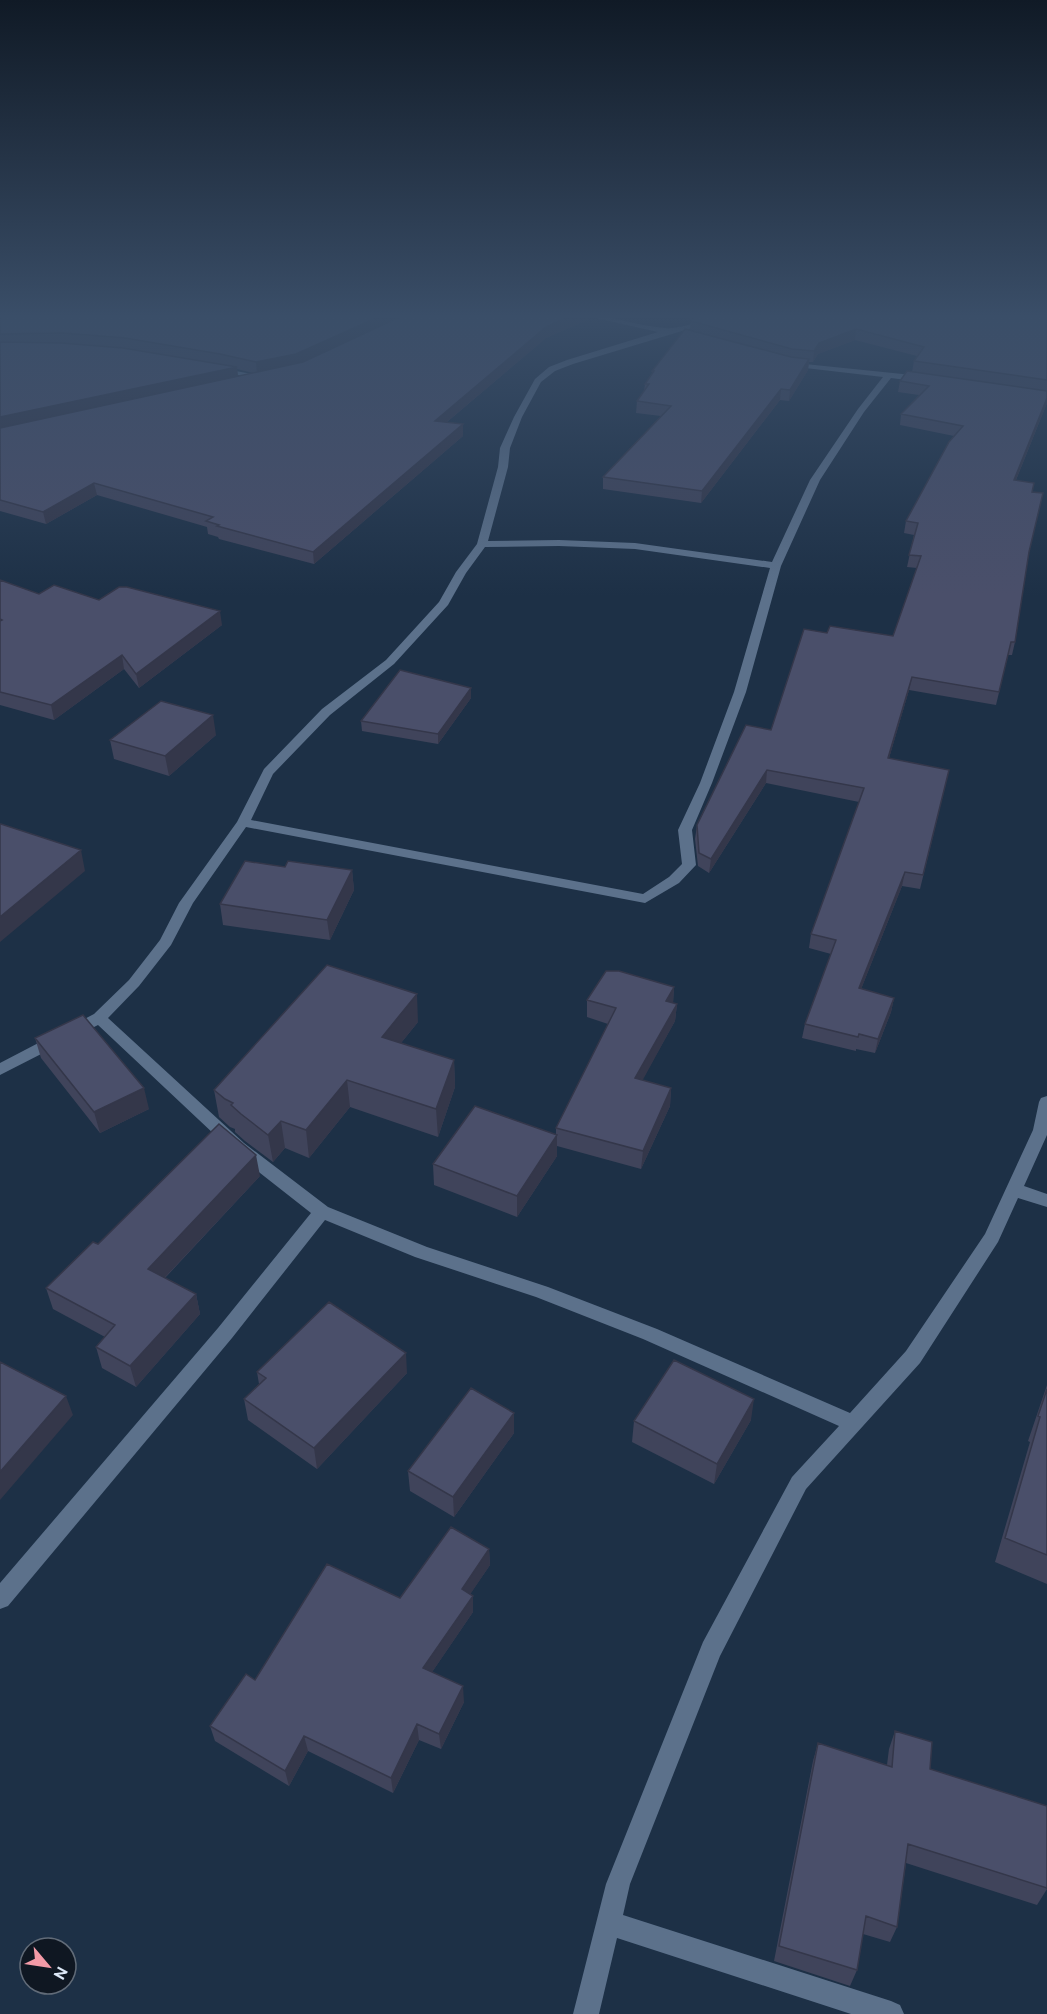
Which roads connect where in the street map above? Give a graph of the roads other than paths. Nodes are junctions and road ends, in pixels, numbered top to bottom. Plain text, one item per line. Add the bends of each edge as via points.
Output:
1 (523, 408) edge
2 (863, 408) edge
3 (482, 544) junction
4 (776, 566) junction
5 (243, 822) junction
6 (99, 1018) junction
7 (0, 1070) edge
8 (1047, 1102) edge
9 (1015, 1190) junction
10 (1047, 1201) edge
11 (322, 1212) junction
12 (853, 1423) junction
13 (0, 1599) edge
14 (609, 1923) junction
15 (586, 2014) edge
16 (891, 2014) edge

1 - 3 street via 505,448
2 - 4 street via 815,480
3 - 4 street via 635,546
3 - 5 street via 444,603 416,635 390,662 326,712 268,772
4 - 5 street via 740,692 685,830 689,865 645,899
5 - 6 street via 186,903 166,942
6 - 7 street
6 - 11 street via 238,1147
8 - 9 street via 1041,1130
9 - 10 street
9 - 12 street via 992,1237 913,1357
11 - 12 street via 650,1334
11 - 13 street
12 - 14 street via 799,1483 711,1650 618,1884
14 - 15 street
14 - 16 street

